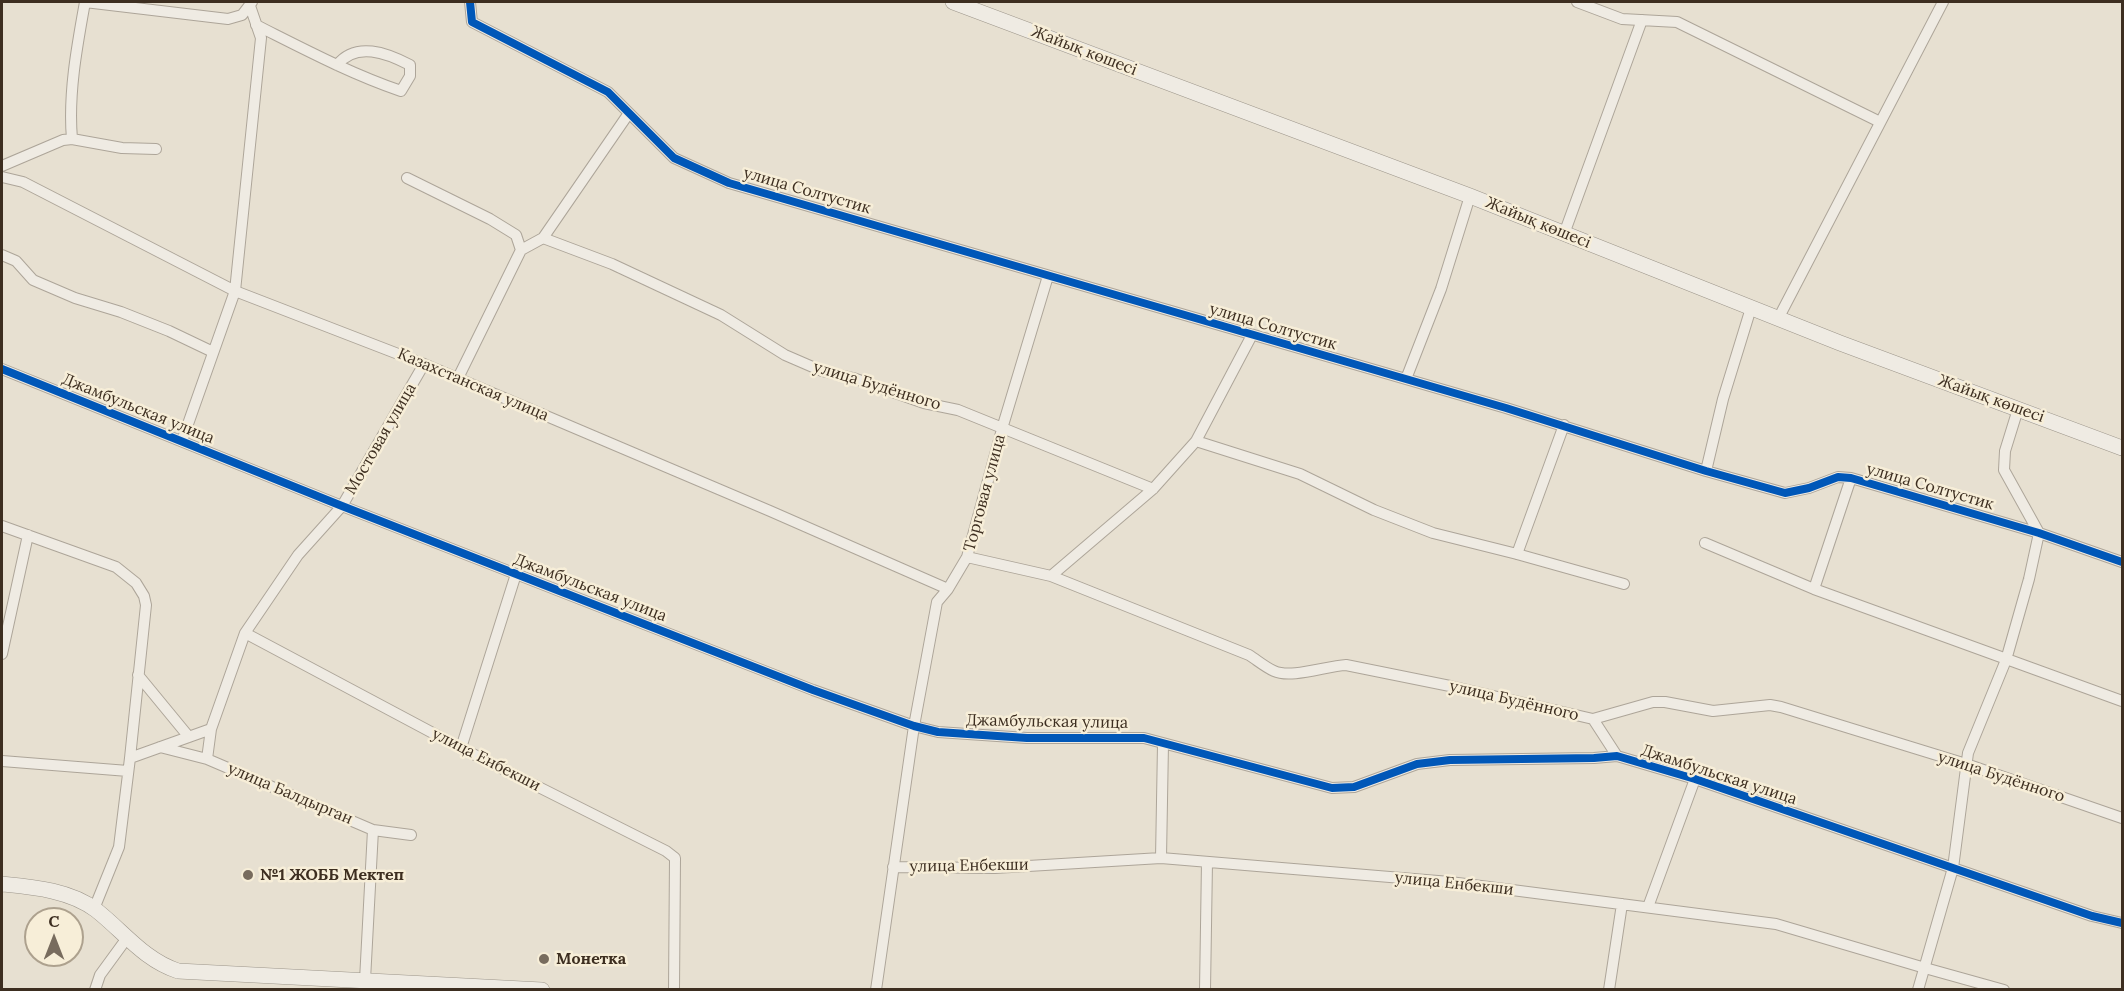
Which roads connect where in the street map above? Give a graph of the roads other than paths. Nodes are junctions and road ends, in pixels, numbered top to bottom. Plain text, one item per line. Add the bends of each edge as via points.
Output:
1 (85, 2) edge
2 (470, 2) edge
3 (953, 2) edge
4 (1577, 2) edge
5 (1943, 2) edge
6 (251, 4) edge
7 (1642, 20) junction
8 (256, 25) junction
9 (337, 65) junction
10 (629, 113) junction
11 (1880, 122) junction
12 (72, 139) junction
13 (156, 149) dead end
14 (2, 166) edge
15 (2, 177) edge
16 (407, 178) dead end
17 (1470, 196) junction
18 (1564, 234) junction
19 (543, 238) junction
20 (521, 250) junction
21 (2, 255) edge
22 (1048, 276) junction
23 (234, 291) junction
24 (1751, 308) junction
25 (1778, 318) junction
26 (1252, 335) junction
27 (213, 352) junction
28 (424, 364) junction
29 (2, 369) edge
30 (458, 378) junction
31 (1406, 379) junction
32 (2018, 409) junction
33 (1564, 425) junction
34 (1003, 427) junction
35 (182, 441) junction
36 (1196, 441) junction
37 (2122, 448) edge
38 (1706, 471) junction
39 (1851, 478) junction
40 (1153, 489) junction
41 (342, 506) junction
42 (2, 526) edge
43 (2039, 533) junction
44 (28, 534) junction
45 (1705, 543) dead end
46 (1517, 554) junction
47 (967, 557) junction
48 (2122, 562) edge
49 (516, 574) junction
50 (1051, 576) junction
51 (1624, 584) dead end
52 (948, 589) junction
53 (1814, 589) junction
54 (245, 633) junction
55 (2, 654) edge
56 (2006, 660) junction
57 (138, 675) junction
58 (2122, 701) edge
59 (1593, 719) junction
60 (914, 726) junction
61 (211, 729) junction
62 (189, 737) junction
63 (1163, 744) junction
64 (160, 747) junction
65 (461, 748) junction
66 (1617, 756) junction
67 (130, 758) junction
68 (207, 759) junction
69 (2, 761) edge
70 (1966, 764) junction
71 (128, 771) junction
72 (1695, 779) junction
73 (2122, 818) edge
74 (373, 830) junction
75 (411, 835) dead end
76 (1161, 858) junction
77 (1207, 862) junction
78 (893, 867) junction
79 (1953, 868) junction
80 (2, 884) edge
81 (1622, 904) junction
82 (1648, 907) junction
83 (94, 909) junction
84 (2122, 923) edge
85 (127, 938) junction
86 (1925, 968) junction
87 (365, 980) junction
88 (410, 986) edge
89 (95, 990) edge
90 (542, 990) edge
91 (674, 990) edge
92 (876, 990) edge
93 (1205, 990) edge
94 (1609, 990) edge
95 (1918, 990) edge
96 (2004, 990) edge

1 - 6 street via 228,19 242,15
1 - 12 street via 73,90
2 - 10 street, улица Солтустик via 472,22 608,92
3 - 17 street, Жайық көшесі
4 - 7 street via 1622,18
5 - 11 street
6 - 8 street
7 - 11 street via 1677,22
7 - 18 street
8 - 9 street
8 - 23 street via 261,38
9 - 9 street via 401,91 410,76 410,65 365,49
10 - 19 street
10 - 22 street, улица Солтустик via 674,158 729,183
11 - 25 street
12 - 13 street via 122,148
12 - 14 street
15 - 23 street, Казахстанская улица via 22,182
16 - 20 street via 516,235
17 - 18 street, Жайық көшесі
17 - 31 street via 1441,289
18 - 24 street, Жайық көшесі
19 - 20 street
19 - 34 street, улица Будённого via 612,264 721,315 785,355 822,372 853,378
20 - 30 street
21 - 27 street via 16,261 33,280 122,312
22 - 26 street, улица Солтустик
22 - 34 street, Торговая улица
23 - 27 street
23 - 28 street, Казахстанская улица
24 - 25 street, Жайық көшесі
24 - 38 street
25 - 32 street, Жайық көшесі
26 - 31 street, улица Солтустик
26 - 36 street
27 - 35 street
28 - 30 street, Казахстанская улица
28 - 41 street, Мостовая улица
29 - 35 street, Джамбульская улица
30 - 52 street, Казахстанская улица
31 - 33 street, улица Солтустик
32 - 37 street, Жайық көшесі
32 - 43 street via 2005,451 2004,470
33 - 38 street, улица Солтустик
33 - 46 street
34 - 40 street, улица Будённого
34 - 47 street, Торговая улица
35 - 41 street, Джамбульская улица
36 - 40 street
36 - 46 street via 1300,474 1433,533
38 - 39 street, улица Солтустик via 1785,493 1839,477
39 - 43 street, улица Солтустик
39 - 53 street
40 - 50 street
41 - 49 street, Джамбульская улица
41 - 54 street, Мостовая улица via 298,555
42 - 44 street
43 - 48 street, улица Солтустик
43 - 56 street
44 - 55 street
44 - 57 street via 116,567 136,583 146,605
45 - 53 street
46 - 51 street
47 - 50 street, улица Будённого
47 - 52 street, Торговая улица
49 - 60 street, Джамбульская улица
49 - 65 street
50 - 59 street, улица Будённого via 1249,655 1285,674 1346,665
52 - 60 street, Торговая улица via 937,602
53 - 56 street
54 - 61 street, Мостовая улица
54 - 65 street, улица Енбекши
56 - 58 street
56 - 70 street
57 - 62 street
57 - 67 street
59 - 66 street
59 - 70 street, улица Будённого via 1653,702 1713,711 1781,706
60 - 63 street, Джамбульская улица via 938,732 1027,738 1144,738
60 - 78 street, Торговая улица
61 - 62 street
61 - 68 street, Мостовая улица
62 - 64 street
63 - 66 street, Джамбульская улица via 1332,788 1354,787 1417,764 1450,760
63 - 76 street
64 - 67 street
64 - 68 street, улица Балдырган
65 - 91 street, улица Енбекши via 675,858
66 - 72 street, Джамбульская улица
67 - 71 street
68 - 74 street, улица Балдырган
69 - 71 street
70 - 73 street, улица Будённого
70 - 79 street
71 - 83 street via 119,847
72 - 79 street, Джамбульская улица
72 - 82 street
74 - 75 street, улица Балдырган
74 - 87 street, улица Балдырган
76 - 77 street, улица Енбекши
76 - 78 street, улица Енбекши via 995,868
77 - 81 street, улица Енбекши via 1450,882
77 - 93 street
78 - 92 street, Торговая улица
79 - 84 street, Джамбульская улица
79 - 86 street
80 - 83 street via 75,898
81 - 82 street, улица Енбекши
81 - 94 street
82 - 86 street, улица Енбекши via 1776,924
83 - 85 street
85 - 87 street via 157,962 178,971
85 - 89 street via 100,975
86 - 95 street
86 - 96 street, улица Енбекши
87 - 88 street
88 - 90 street

